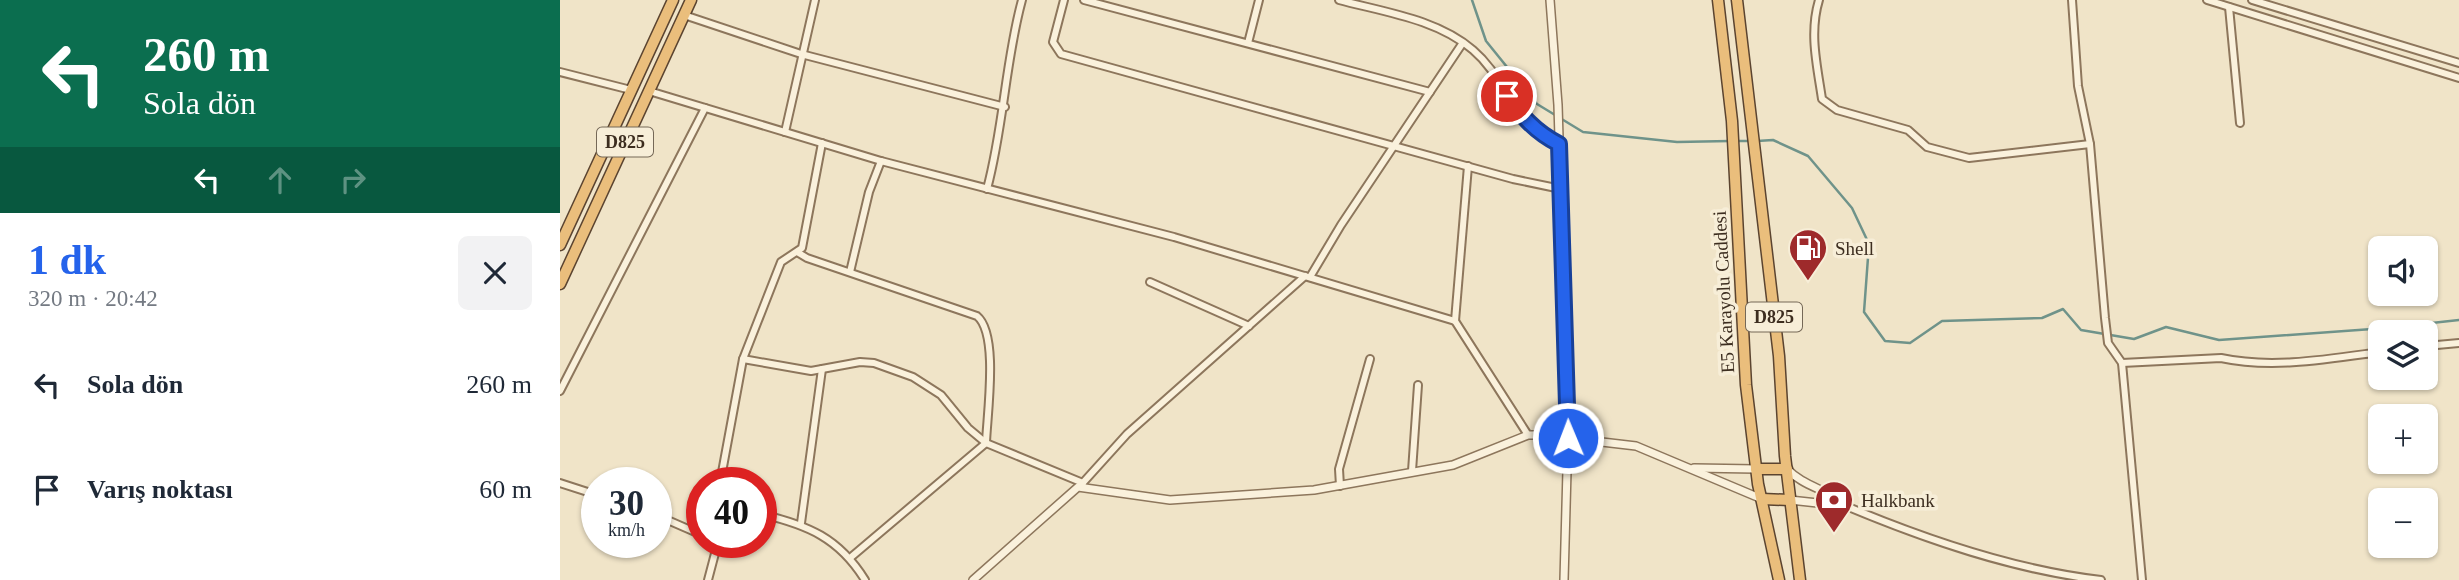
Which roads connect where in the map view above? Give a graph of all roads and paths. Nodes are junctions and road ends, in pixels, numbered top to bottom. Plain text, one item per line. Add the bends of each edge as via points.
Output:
1 (673, 0) edge
2 (691, 0) edge
3 (815, 0) edge
4 (1022, 0) edge
5 (1064, 0) edge
6 (1084, 0) edge
7 (1259, 0) edge
8 (1339, 0) edge
9 (1550, 0) edge
10 (1718, 0) edge
11 (1737, 0) edge
12 (1819, 0) edge
13 (2072, 0) edge
14 (2207, 0) edge
15 (2252, 0) edge
16 (2229, 7) junction
17 (684, 15) junction
18 (1248, 43) junction
19 (1462, 44) junction
20 (801, 54) junction
21 (2459, 63) edge
22 (560, 72) edge
23 (2459, 78) edge
24 (631, 90) junction
25 (649, 91) junction
26 (1430, 92) junction
27 (1005, 107) junction
28 (705, 108) junction
29 (2240, 123) dead end
30 (785, 132) junction
31 (822, 143) junction
32 (1396, 144) junction
33 (1559, 144) junction
34 (2090, 144) junction
35 (881, 161) junction
36 (1468, 166) junction
37 (987, 189) junction
38 (1561, 189) junction
39 (560, 245) edge
40 (797, 252) junction
41 (850, 272) junction
42 (1308, 277) junction
43 (1150, 282) dead end
44 (560, 284) edge
45 (1455, 321) junction
46 (1249, 326) junction
47 (2459, 343) edge
48 (2438, 345) edge
49 (2368, 353) edge
50 (743, 359) junction
51 (1370, 359) dead end
52 (2122, 363) junction
53 (822, 369) junction
54 (1418, 385) dead end
55 (560, 391) edge
56 (1528, 435) junction
57 (1568, 438) junction
58 (986, 443) junction
59 (1673, 463) junction
60 (723, 467) edge
61 (1756, 469) junction
62 (1787, 469) junction
63 (1412, 471) junction
64 (560, 483) edge
65 (1080, 485) junction
66 (1340, 486) junction
67 (581, 490) edge
68 (1762, 499) junction
69 (1790, 500) junction
70 (1846, 506) junction
71 (777, 518) edge
72 (801, 523) junction
73 (713, 558) edge
74 (850, 558) junction
75 (708, 580) edge
76 (865, 580) edge
77 (973, 580) edge
78 (1564, 580) edge
79 (1779, 580) edge
80 (1800, 580) edge
81 (2101, 580) edge
82 (2142, 580) edge

1 - 24 highway, D825
2 - 17 highway, D825
3 - 20 street
4 - 27 street via 1011,38
5 - 32 street via 1053,42 1061,54
6 - 18 street
7 - 18 street
8 - 19 street via 1449,32
9 - 33 street
10 - 61 highway, E5 Karayolu Caddesi / D825 via 1732,121 1746,385
11 - 62 highway, D825 via 1779,356
12 - 34 street via 1814,39 1822,99 1837,110 1908,130 1927,147 1969,158
13 - 34 street via 2078,86
14 - 16 street
15 - 21 street
16 - 23 street
16 - 29 street
17 - 20 street
17 - 25 highway, D825
18 - 26 street
19 - 26 street
19 - 33 street via 1473,50 1526,121
20 - 27 street
20 - 30 street
22 - 24 street
24 - 39 highway, D825
25 - 28 street
25 - 44 highway, D825
26 - 32 street
27 - 37 street
28 - 30 street
28 - 55 street
30 - 31 street
31 - 35 street
31 - 40 street via 802,248
32 - 36 street
32 - 42 street
33 - 38 street
34 - 52 street via 2108,343
35 - 37 street
35 - 41 street
36 - 38 street
36 - 45 street
37 - 42 street
38 - 57 street
40 - 41 street
40 - 50 street via 781,262
41 - 58 street via 984,321 990,355
42 - 45 street
42 - 46 street
43 - 46 street
45 - 56 street
46 - 65 street via 1126,434
47 - 48 street
49 - 52 street via 2289,362 2221,358
50 - 53 street
50 - 60 street
51 - 66 street via 1339,469
52 - 82 street
53 - 58 street via 873,363 913,377 941,395
53 - 72 street
54 - 63 street
56 - 57 street
56 - 63 street via 1453,465
57 - 59 street via 1636,446
57 - 78 street
58 - 65 street
58 - 74 street
59 - 61 street via 1700,469
59 - 68 street
61 - 62 highway
61 - 68 highway, E5 Karayolu Caddesi / D825
62 - 69 highway, D825
62 - 70 street via 1802,484 1832,493
63 - 66 street
64 - 67 street
65 - 66 street via 1170,500
65 - 77 street
68 - 69 highway
68 - 79 highway, E5 Karayolu Caddesi / D825
69 - 70 street
69 - 80 highway, D825
70 - 81 street via 2014,564
71 - 72 street
72 - 74 street
73 - 75 street
74 - 76 street

